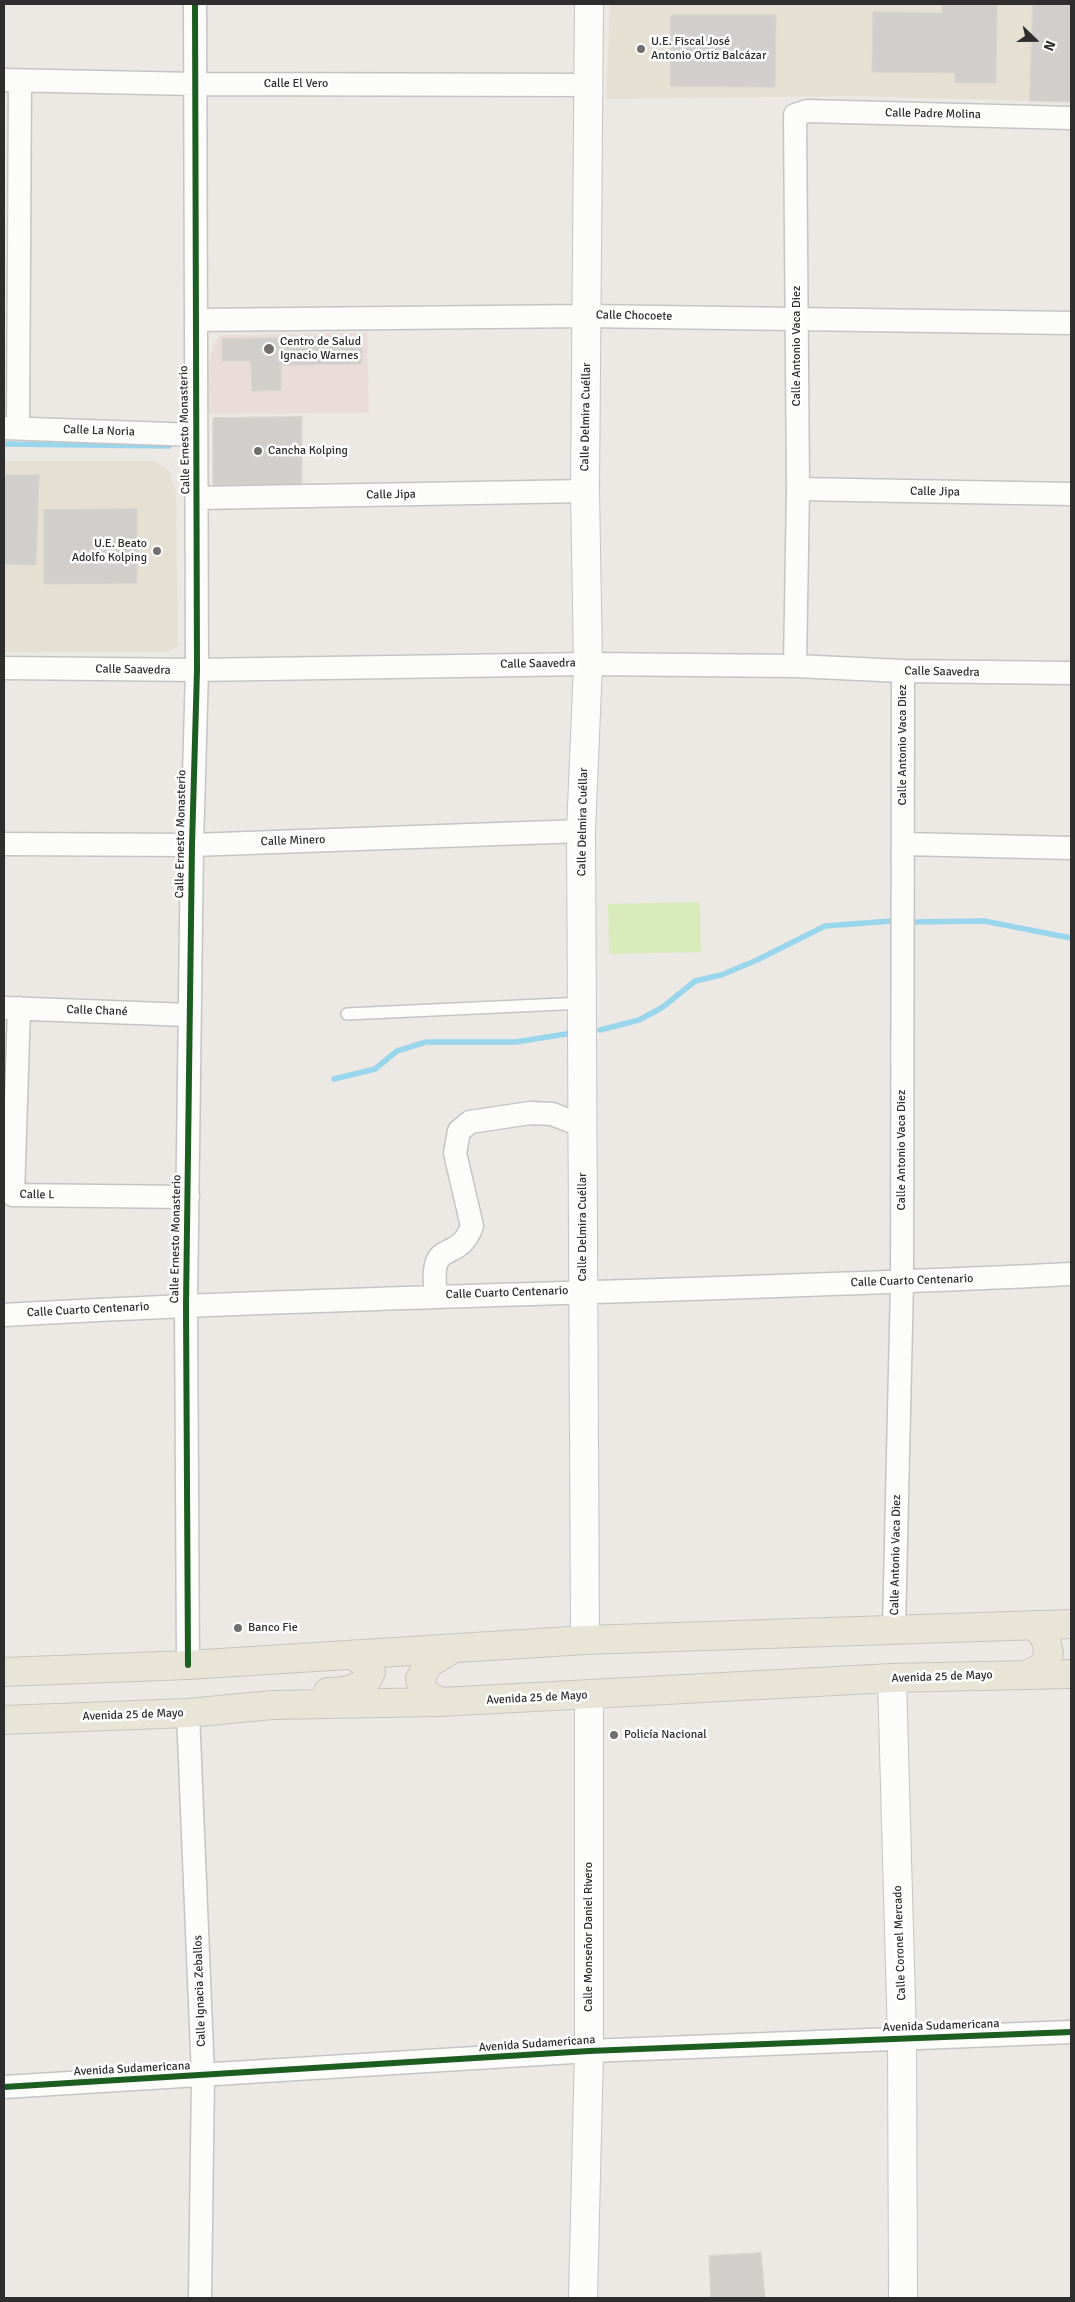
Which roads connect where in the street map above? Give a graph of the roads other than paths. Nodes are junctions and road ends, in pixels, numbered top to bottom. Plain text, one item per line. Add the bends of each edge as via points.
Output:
1 (195, 4) edge
2 (589, 4) edge
3 (12, 80) edge
4 (195, 84) junction
5 (588, 85) junction
6 (795, 115) joint
7 (1071, 118) edge
8 (588, 316) junction
9 (797, 318) junction
10 (197, 320) junction
11 (1071, 323) edge
12 (11, 428) edge
13 (195, 435) junction
14 (798, 489) junction
15 (585, 491) junction
16 (1071, 494) edge
17 (197, 498) junction
18 (588, 664) junction
19 (794, 666) junction
20 (4, 668) edge
21 (197, 670) junction
22 (903, 671) junction
23 (1071, 674) edge
24 (581, 831) junction
25 (4, 844) edge
26 (904, 844) junction
27 (192, 845) junction
28 (1071, 848) edge
29 (582, 1003) junction
30 (11, 1008) edge
31 (347, 1014) dead end
32 (189, 1015) junction
33 (583, 1126) junction
34 (188, 1198) junction
35 (1071, 1274) edge
36 (902, 1282) junction
37 (583, 1291) junction
38 (436, 1296) junction
39 (186, 1305) junction
40 (4, 1315) edge
41 (1071, 1624) edge
42 (1035, 1625) junction
43 (894, 1629) junction
44 (585, 1640) junction
45 (454, 1648) junction
46 (352, 1655) junction
47 (188, 1666) junction
48 (4, 1672) edge
49 (1071, 1674) edge
50 (1026, 1675) junction
51 (892, 1678) junction
52 (589, 1695) junction
53 (440, 1702) junction
54 (272, 1705) junction
55 (188, 1714) junction
56 (4, 1720) edge
57 (1071, 2032) edge
58 (902, 2038) junction
59 (589, 2052) junction
60 (203, 2076) junction
61 (4, 2087) edge
62 (200, 2298) edge
63 (583, 2298) edge
64 (903, 2298) edge

1 - 4 street, Calle Ernesto Monasterio
2 - 5 main road, Calle Delmira Cuéllar
3 - 4 street, Calle El Vero
3 - 12 street
4 - 5 street, Calle El Vero
4 - 10 street, Calle Ernesto Monasterio
5 - 8 main road, Calle Delmira Cuéllar
6 - 7 street, Calle Padre Molina via 806,112
6 - 9 street, Calle Antonio Vaca Diez
8 - 9 street, Calle Chocoete
8 - 10 street, Calle Chocoete
8 - 15 main road, Calle Delmira Cuéllar
9 - 11 street, Calle Chocoete
9 - 14 street, Calle Antonio Vaca Diez
10 - 13 street, Calle Ernesto Monasterio
12 - 13 street, Calle La Noria
13 - 17 street, Calle Ernesto Monasterio
14 - 16 street, Calle Jipa
14 - 19 street, Calle Antonio Vaca Diez
15 - 17 street, Calle Jipa
15 - 18 main road, Calle Delmira Cuéllar
17 - 21 street, Calle Ernesto Monasterio
18 - 19 street, Calle Saavedra
18 - 21 street, Calle Saavedra
18 - 24 main road, Calle Delmira Cuéllar
19 - 22 street, Calle Saavedra
20 - 21 street, Calle Saavedra
21 - 27 street, Calle Ernesto Monasterio
22 - 23 street, Calle Saavedra
22 - 26 street, Calle Antonio Vaca Diez
24 - 27 street, Calle Minero
24 - 29 main road, Calle Delmira Cuéllar
25 - 27 street, Calle Minero
26 - 28 street
26 - 36 street, Calle Antonio Vaca Diez
27 - 32 street, Calle Ernesto Monasterio
29 - 31 lane
29 - 33 main road, Calle Delmira Cuéllar
30 - 32 street, Calle Chané
30 - 34 street, Calle L via 13,1195
32 - 34 street, Calle Ernesto Monasterio
33 - 37 main road, Calle Delmira Cuéllar
33 - 38 street via 552,1114 530,1113 470,1122 459,1131 455,1153 472,1226 468,1238 436,1261
34 - 39 street, Calle Ernesto Monasterio
35 - 36 street, Calle Cuarto Centenario
36 - 37 street, Calle Cuarto Centenario
36 - 43 street, Calle Antonio Vaca Diez
37 - 38 street, Calle Cuarto Centenario
37 - 44 main road, Calle Delmira Cuéllar
38 - 39 street, Calle Cuarto Centenario
39 - 40 street, Calle Cuarto Centenario
39 - 47 street, Calle Ernesto Monasterio
41 - 42 main road
42 - 43 main road
42 - 50 main road via 1045,1638 1049,1653 1043,1667
43 - 44 main road
44 - 45 main road
45 - 46 main road
45 - 53 main road via 428,1664 420,1679 424,1693
46 - 47 main road
46 - 54 main road via 365,1663 371,1672 368,1680 360,1686 338,1692 292,1695
47 - 48 main road
49 - 50 main road, Avenida 25 de Mayo
50 - 51 main road, Avenida 25 de Mayo
51 - 52 main road, Avenida 25 de Mayo
51 - 58 main road, Calle Coronel Mercado
52 - 53 main road, Avenida 25 de Mayo
52 - 59 main road, Calle Monseñor Daniel Rivero
53 - 54 main road, Avenida 25 de Mayo
54 - 55 main road, Avenida 25 de Mayo
55 - 56 main road, Avenida 25 de Mayo
55 - 60 street, Calle Ignacia Zeballos
57 - 58 street, Avenida Sudamericana
58 - 59 street, Avenida Sudamericana
58 - 64 main road, Calle Coronel Mercado
59 - 60 street, Avenida Sudamericana
59 - 63 main road, Calle Monseñor Daniel Rivero
60 - 61 street, Avenida Sudamericana
60 - 62 street, Calle Ignacia Zeballos

